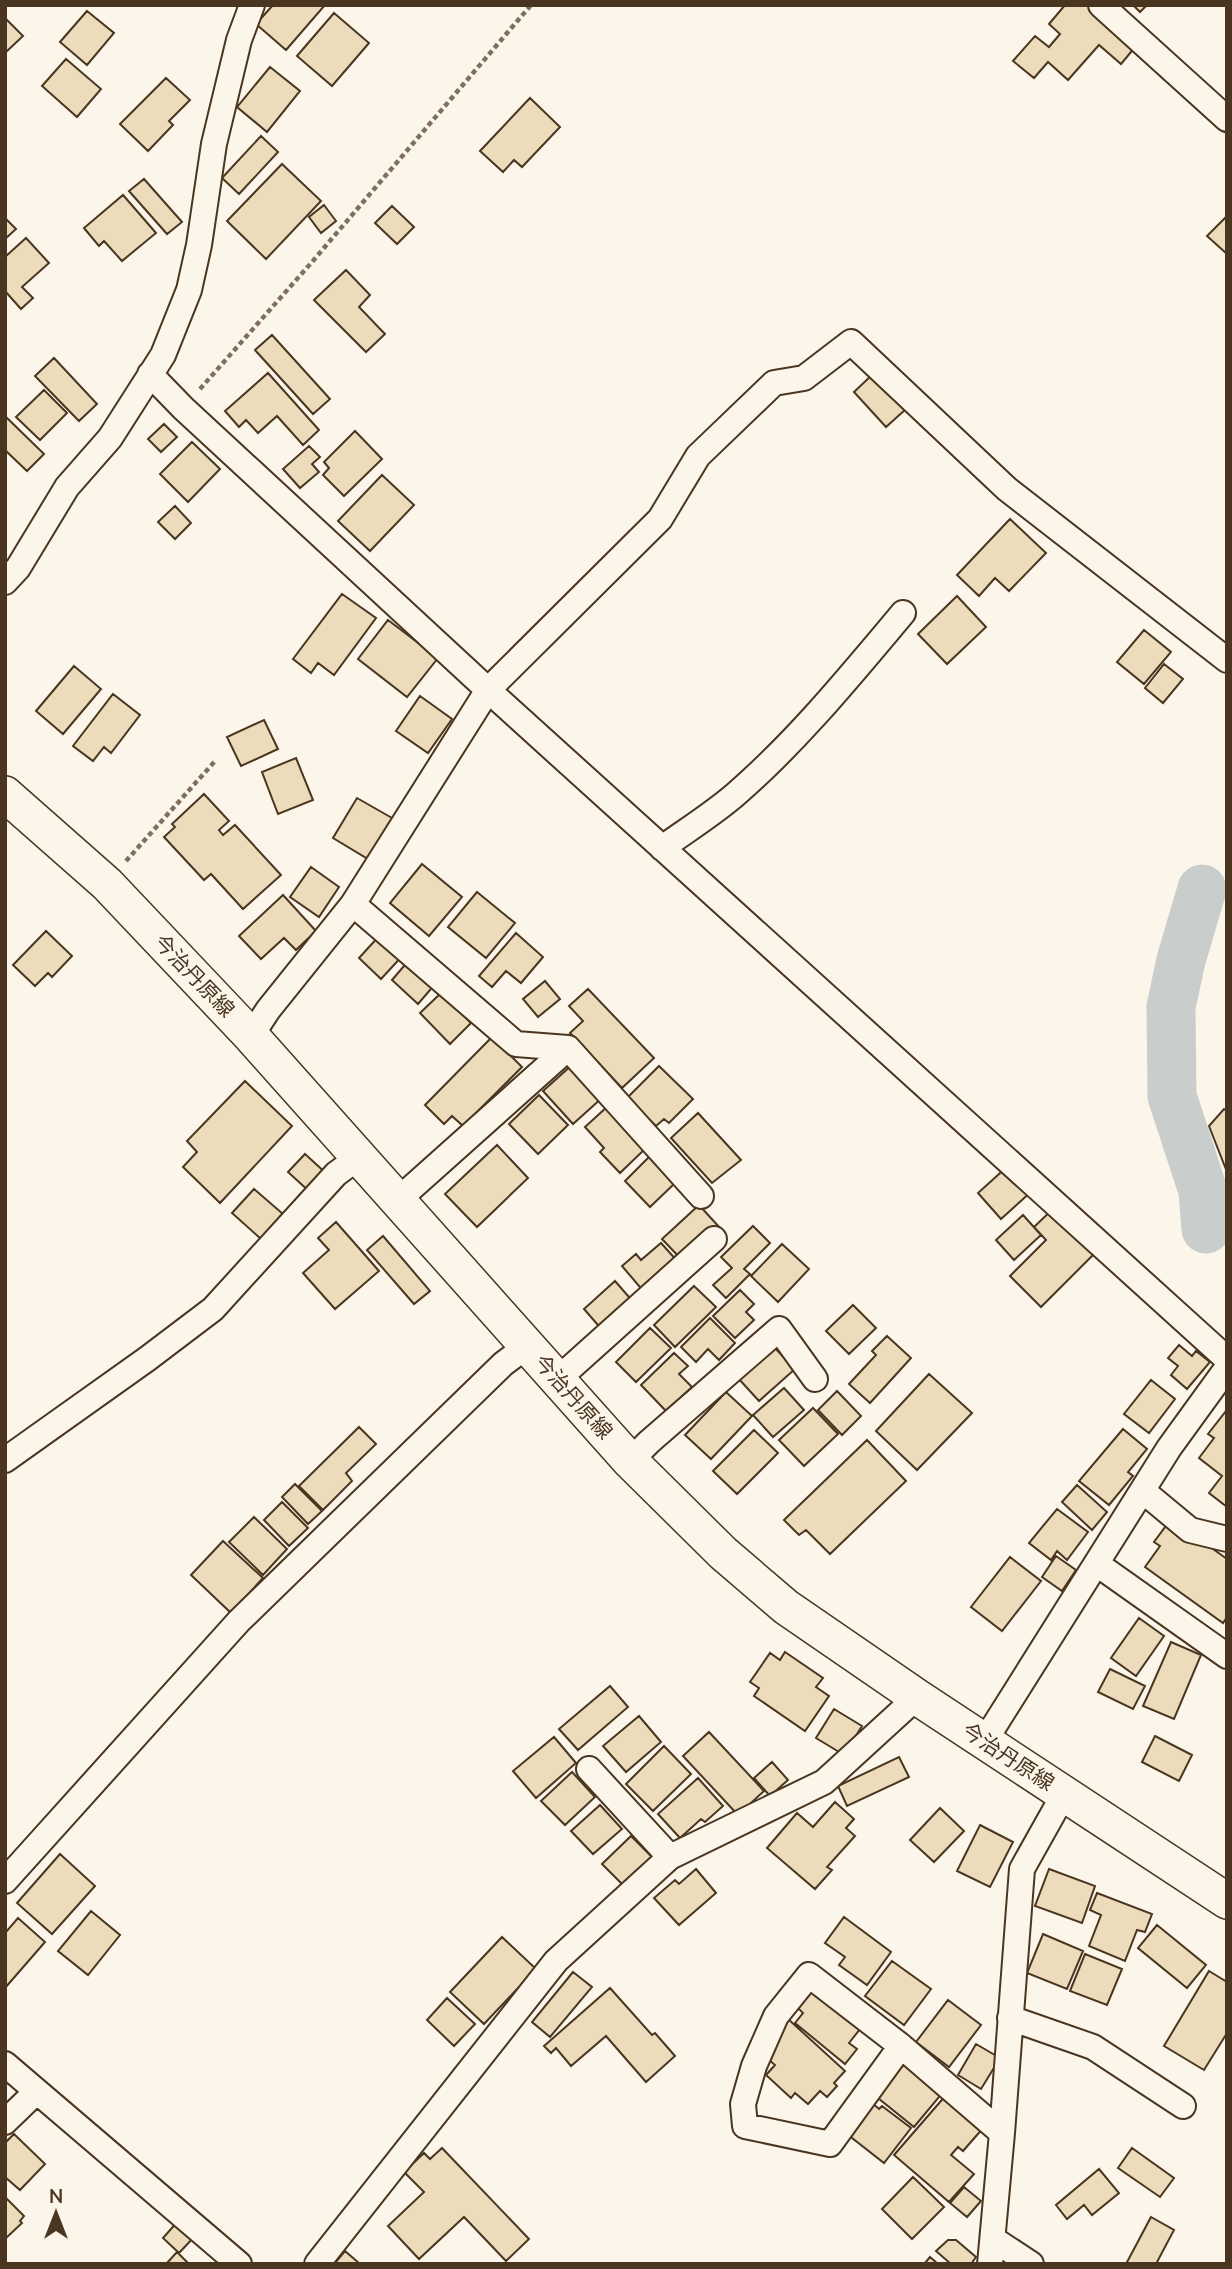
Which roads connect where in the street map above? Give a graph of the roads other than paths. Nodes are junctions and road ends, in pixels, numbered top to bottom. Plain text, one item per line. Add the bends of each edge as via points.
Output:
1 (252, 5) edge
2 (1101, 5) edge
3 (1227, 119) edge
4 (150, 374) junction
5 (5, 582) edge
6 (903, 613) dead end
7 (1227, 660) edge
8 (488, 690) junction
9 (5, 794) edge
10 (662, 848) junction
11 (353, 904) junction
12 (251, 1036) junction
13 (568, 1048) junction
14 (359, 1157) junction
15 (701, 1196) dead end
16 (398, 1200) junction
17 (714, 1239) dead end
18 (527, 1346) junction
19 (1227, 1359) edge
20 (1227, 1367) edge
21 (558, 1379) junction
22 (815, 1379) dead end
23 (5, 1460) edge
24 (630, 1461) junction
25 (1143, 1491) junction
26 (1227, 1539) edge
27 (1097, 1564) junction
28 (1227, 1656) edge
29 (917, 1697) junction
30 (984, 1742) junction
31 (589, 1769) dead end
32 (1064, 1794) junction
33 (670, 1857) junction
34 (5, 1881) edge
35 (1227, 1901) edge
36 (1010, 2018) junction
37 (901, 2046) junction
38 (5, 2064) edge
39 (36, 2092) junction
40 (1183, 2106) dead end
41 (5, 2122) edge
42 (1002, 2133) junction
43 (993, 2239) junction
44 (239, 2264) edge
45 (317, 2264) edge
46 (990, 2264) edge
47 (1031, 2264) edge

1 - 4 street via 214,144 189,289 163,355
2 - 3 street
4 - 5 street via 110,438 67,488
4 - 8 street
6 - 10 street via 781,751 734,796
7 - 8 street via 1007,489 850,342 804,379 774,383 698,456 660,519
8 - 10 street
8 - 11 street
9 - 12 main road, 今治丹原線 via 107,884
10 - 19 street
11 - 12 street
11 - 13 street via 516,1044
12 - 14 main road, 今治丹原線
13 - 15 street
13 - 16 street
14 - 16 main road, 今治丹原線
14 - 23 street via 337,1174 213,1309
16 - 18 main road, 今治丹原線
17 - 21 street
18 - 21 main road, 今治丹原線
18 - 34 street via 503,1364 239,1621
20 - 25 street
21 - 24 main road, 今治丹原線
22 - 24 street via 779,1329
24 - 29 main road, 今治丹原線 via 765,1590
25 - 26 street via 1190,1530
25 - 27 street
27 - 28 street
27 - 30 street
29 - 30 main road, 今治丹原線
29 - 33 street via 824,1782
30 - 32 main road, 今治丹原線
31 - 33 street
32 - 35 main road, 今治丹原線
32 - 36 street via 1022,1869
33 - 45 street via 555,1961
36 - 40 street via 1093,2047
36 - 42 street
37 - 37 street via 809,1975 776,2016 754,2066 743,2104 745,2126 830,2144
37 - 42 street
38 - 39 street
39 - 41 street
39 - 44 street
42 - 43 street
43 - 46 street
43 - 47 street

